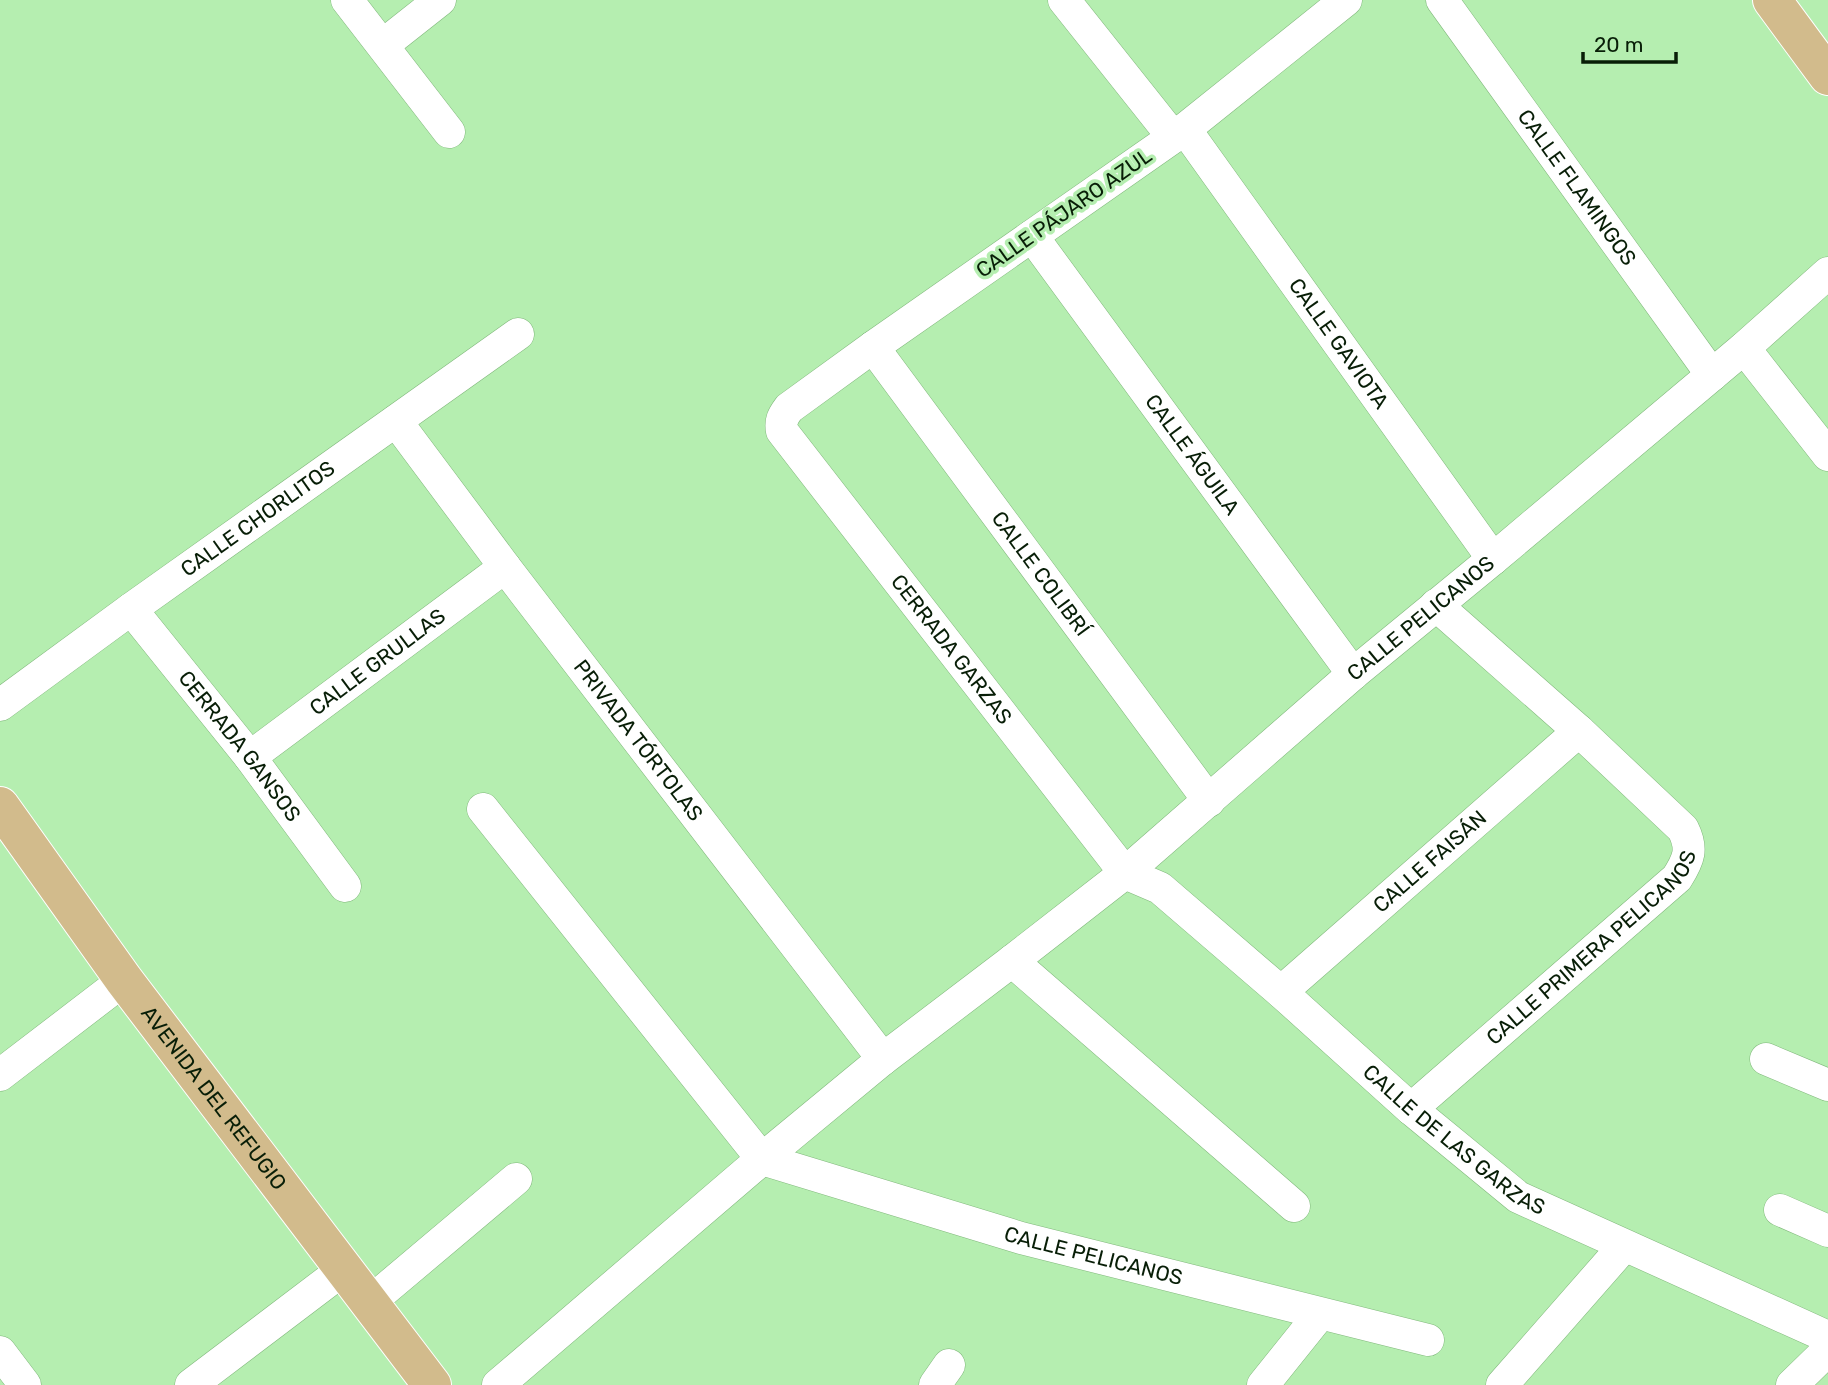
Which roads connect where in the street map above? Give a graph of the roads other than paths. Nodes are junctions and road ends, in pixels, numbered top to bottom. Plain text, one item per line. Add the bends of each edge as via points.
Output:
1 (346, 0) edge
2 (440, 0) edge
3 (1064, 0) edge
4 (1346, 0) edge
5 (1443, 0) edge
6 (1772, 0) edge
7 (383, 45) junction
8 (1828, 76) edge
9 (449, 132) dead end
10 (1179, 133) junction
11 (1032, 236) junction
12 (1828, 273) edge
13 (518, 334) dead end
14 (873, 347) junction
15 (1744, 348) junction
16 (1712, 375) junction
17 (396, 421) junction
18 (780, 423) joint
19 (1828, 455) edge
20 (1493, 559) junction
21 (505, 566) junction
22 (1436, 605) junction
23 (131, 609) junction
24 (1353, 674) junction
25 (0, 705) edge
26 (1579, 732) junction
27 (250, 757) junction
28 (1209, 801) junction
29 (0, 807) edge
30 (483, 809) dead end
31 (1125, 873) junction
32 (345, 886) dead end
33 (1012, 961) junction
34 (124, 980) junction
35 (1281, 992) junction
36 (883, 1059) junction
37 (1766, 1059) dead end
38 (0, 1075) edge
39 (1828, 1084) edge
40 (1411, 1109) junction
41 (762, 1159) junction
42 (516, 1179) dead end
43 (1294, 1206) dead end
44 (1780, 1210) dead end
45 (1828, 1231) edge
46 (1624, 1246) junction
47 (344, 1269) junction
48 (370, 1302) junction
49 (1320, 1314) junction
50 (1828, 1337) edge
51 (1428, 1340) dead end
52 (1828, 1350) edge
53 (0, 1352) edge
54 (25, 1385) edge
55 (191, 1385) edge
56 (432, 1385) edge
57 (498, 1385) edge
58 (1263, 1385) edge
59 (1502, 1385) edge
60 (1792, 1385) edge

1 - 7 street
2 - 7 street
3 - 10 street, CALLE GAVIOTA
4 - 10 street, CALLE PÁJARO AZUL
5 - 16 street, CALLE FLAMINGOS
6 - 8 main road
7 - 9 street
10 - 11 street, CALLE PÁJARO AZUL
10 - 20 street, CALLE GAVIOTA
11 - 14 street, CALLE PÁJARO AZUL
11 - 24 street, CALLE ÁGUILA
12 - 15 street, CALLE PELICANOS
13 - 17 street, CALLE CHORLITOS
14 - 18 street, CALLE PÁJARO AZUL via 789,408
14 - 28 street, CALLE COLIBRÍ
15 - 16 street, CALLE PELICANOS
15 - 19 street
16 - 20 street, CALLE PELICANOS
17 - 21 street, PRIVADA TÓRTOLAS
17 - 23 street, CALLE CHORLITOS
18 - 31 street, CERRADA GARZAS via 786,438
20 - 22 street, CALLE PELICANOS
21 - 27 street, CALLE GRULLAS
21 - 36 street, PRIVADA TÓRTOLAS
22 - 24 street, CALLE PELICANOS
22 - 26 street, CALLE PRIMERA PELICANOS
23 - 25 street, CALLE CHORLITOS
23 - 27 street, CERRADA GANSOS
24 - 28 street, CALLE PELICANOS
26 - 35 street, CALLE FAISÁN
26 - 40 street, CALLE PRIMERA PELICANOS via 1683,829 1690,852 1685,866 1677,878
27 - 32 street, CERRADA GANSOS
28 - 31 street, CALLE PELICANOS
29 - 34 main road, AVENIDA DEL REFUGIO
30 - 41 street
31 - 33 street, CALLE PELICANOS
31 - 35 street, CALLE DE LAS GARZAS via 1160,888
33 - 36 street, CALLE PELICANOS
33 - 43 street
34 - 38 street
34 - 47 main road, AVENIDA DEL REFUGIO
35 - 40 street, CALLE DE LAS GARZAS
36 - 41 street, CALLE PELICANOS
37 - 39 street
40 - 46 street, CALLE DE LAS GARZAS via 1518,1197
41 - 49 street, CALLE PELICANOS via 1021,1238
41 - 57 street, CALLE PELICANOS
42 - 48 street
44 - 45 street
46 - 50 street, CALLE DE LAS GARZAS
46 - 59 street
47 - 48 main road, AVENIDA DEL REFUGIO
47 - 55 street
48 - 56 main road, AVENIDA DEL REFUGIO
49 - 51 street, CALLE PELICANOS
49 - 58 street
52 - 60 street
53 - 54 street

